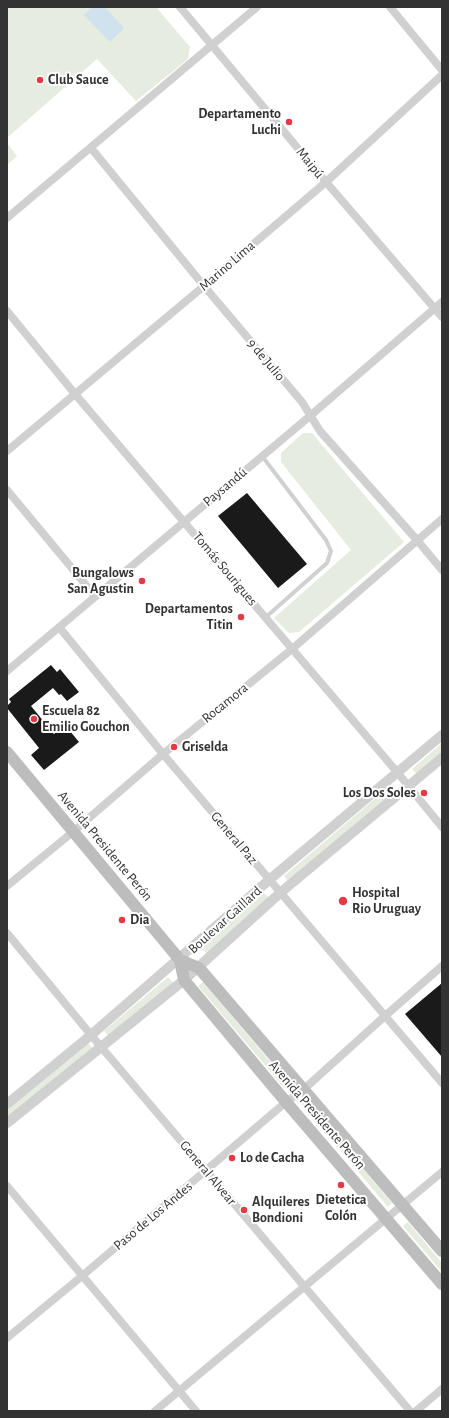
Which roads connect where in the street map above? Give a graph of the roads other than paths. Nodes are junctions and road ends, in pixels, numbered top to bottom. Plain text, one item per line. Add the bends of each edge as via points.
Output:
1 (180, 7) edge
2 (257, 7) edge
3 (390, 7) edge
4 (213, 45) junction
5 (442, 70) edge
6 (442, 75) edge
7 (91, 148) junction
8 (326, 182) junction
9 (7, 218) edge
10 (204, 286) junction
11 (442, 302) edge
12 (435, 309) junction
13 (7, 311) edge
14 (442, 318) edge
15 (75, 394) junction
16 (310, 416) junction
17 (7, 451) edge
18 (262, 456) junction
19 (7, 490) edge
20 (442, 519) edge
21 (184, 522) junction
22 (417, 540) junction
23 (442, 570) edge
24 (95, 596) junction
25 (266, 617) junction
26 (59, 627) junction
27 (292, 649) junction
28 (7, 671) edge
29 (442, 736) edge
30 (7, 752) edge
31 (163, 754) junction
32 (442, 758) edge
33 (398, 772) junction
34 (409, 787) junction
35 (442, 827) edge
36 (74, 831) junction
37 (269, 880) junction
38 (7, 886) edge
39 (280, 892) junction
40 (7, 934) edge
41 (180, 960) junction
42 (442, 966) edge
43 (199, 968) junction
44 (184, 980) junction
45 (385, 1016) junction
46 (91, 1036) junction
47 (101, 1046) junction
48 (442, 1083) edge
49 (303, 1090) junction
50 (286, 1102) junction
51 (7, 1104) edge
52 (7, 1123) edge
53 (206, 1171) junction
54 (442, 1172) edge
55 (7, 1186) edge
56 (403, 1205) junction
57 (386, 1219) junction
58 (442, 1251) edge
59 (82, 1276) junction
60 (442, 1284) edge
61 (305, 1287) junction
62 (7, 1338) edge
63 (442, 1389) edge
64 (179, 1391) junction
65 (155, 1411) edge
66 (196, 1411) edge
67 (410, 1411) edge
68 (416, 1411) edge

1 - 4 street, Maipú
2 - 4 street
3 - 5 street
4 - 7 street
4 - 8 street, Maipú
6 - 8 street, Marino Lima
7 - 9 street
7 - 10 street, 9 de Julio
8 - 10 street, Marino Lima
8 - 12 street, Maipú
10 - 15 street, Marino Lima
10 - 16 street, 9 de Julio via 302,402
11 - 12 street, Paysandú
12 - 14 street, Maipú
12 - 16 street, Paysandú
13 - 15 street, Tomás Sourigues
15 - 17 street, Marino Lima
15 - 21 street, Tomás Sourigues
16 - 18 street, Paysandú
16 - 22 street, 9 de Julio via 320,431
18 - 21 street, Paysandú
18 - 25 lane via 326,540 331,551 327,563
19 - 24 street
20 - 22 street, Rocamora
21 - 24 street, Paysandú
21 - 25 street, Tomás Sourigues
22 - 23 street, 9 de Julio
22 - 27 street, Rocamora
24 - 26 street, Paysandú
25 - 27 street, Tomás Sourigues
26 - 28 street, Paysandú
26 - 31 street, General Paz
27 - 31 street, Rocamora
27 - 33 street, Tomás Sourigues
29 - 33 street, Boulevar Gaillard
30 - 36 main road, Avenida Presidente Perón
31 - 36 street, Rocamora
31 - 37 street, General Paz
32 - 34 street, Boulevar Gaillard
33 - 34 street, Tomás Sourigues
33 - 37 street, Boulevar Gaillard
34 - 35 street, Tomás Sourigues
34 - 39 street, Boulevar Gaillard
36 - 38 street, Rocamora
36 - 41 main road, Avenida Presidente Perón
37 - 39 street, General Paz
37 - 41 street, Boulevar Gaillard
39 - 43 street, Boulevar Gaillard
39 - 45 street, General Paz
40 - 46 street, General Alvear
41 - 43 main road, Avenida Presidente Perón
41 - 44 main road, Avenida Presidente Perón
41 - 46 street, Boulevar Gaillard
42 - 45 street, Paso de Los Andes
43 - 44 street, Boulevar Gaillard
43 - 49 main road, Avenida Presidente Perón
44 - 47 street, Boulevar Gaillard
44 - 50 main road, Avenida Presidente Perón
45 - 48 street, General Paz
45 - 49 street, Paso de Los Andes
46 - 47 street, General Alvear
46 - 51 street, Boulevar Gaillard
47 - 52 street, Boulevar Gaillard
47 - 53 street, General Alvear
49 - 50 street, Paso de Los Andes
49 - 56 main road, Avenida Presidente Perón
50 - 53 street, Paso de Los Andes
50 - 57 main road, Avenida Presidente Perón
53 - 59 street, Paso de Los Andes
53 - 61 street, General Alvear
54 - 56 street
55 - 59 street
56 - 57 street
56 - 58 main road, Avenida Presidente Perón
57 - 60 main road, Avenida Presidente Perón
57 - 61 street
59 - 62 street, Paso de Los Andes
59 - 64 street
61 - 64 street
61 - 67 street, General Alvear
63 - 68 street
64 - 65 street
64 - 66 street

